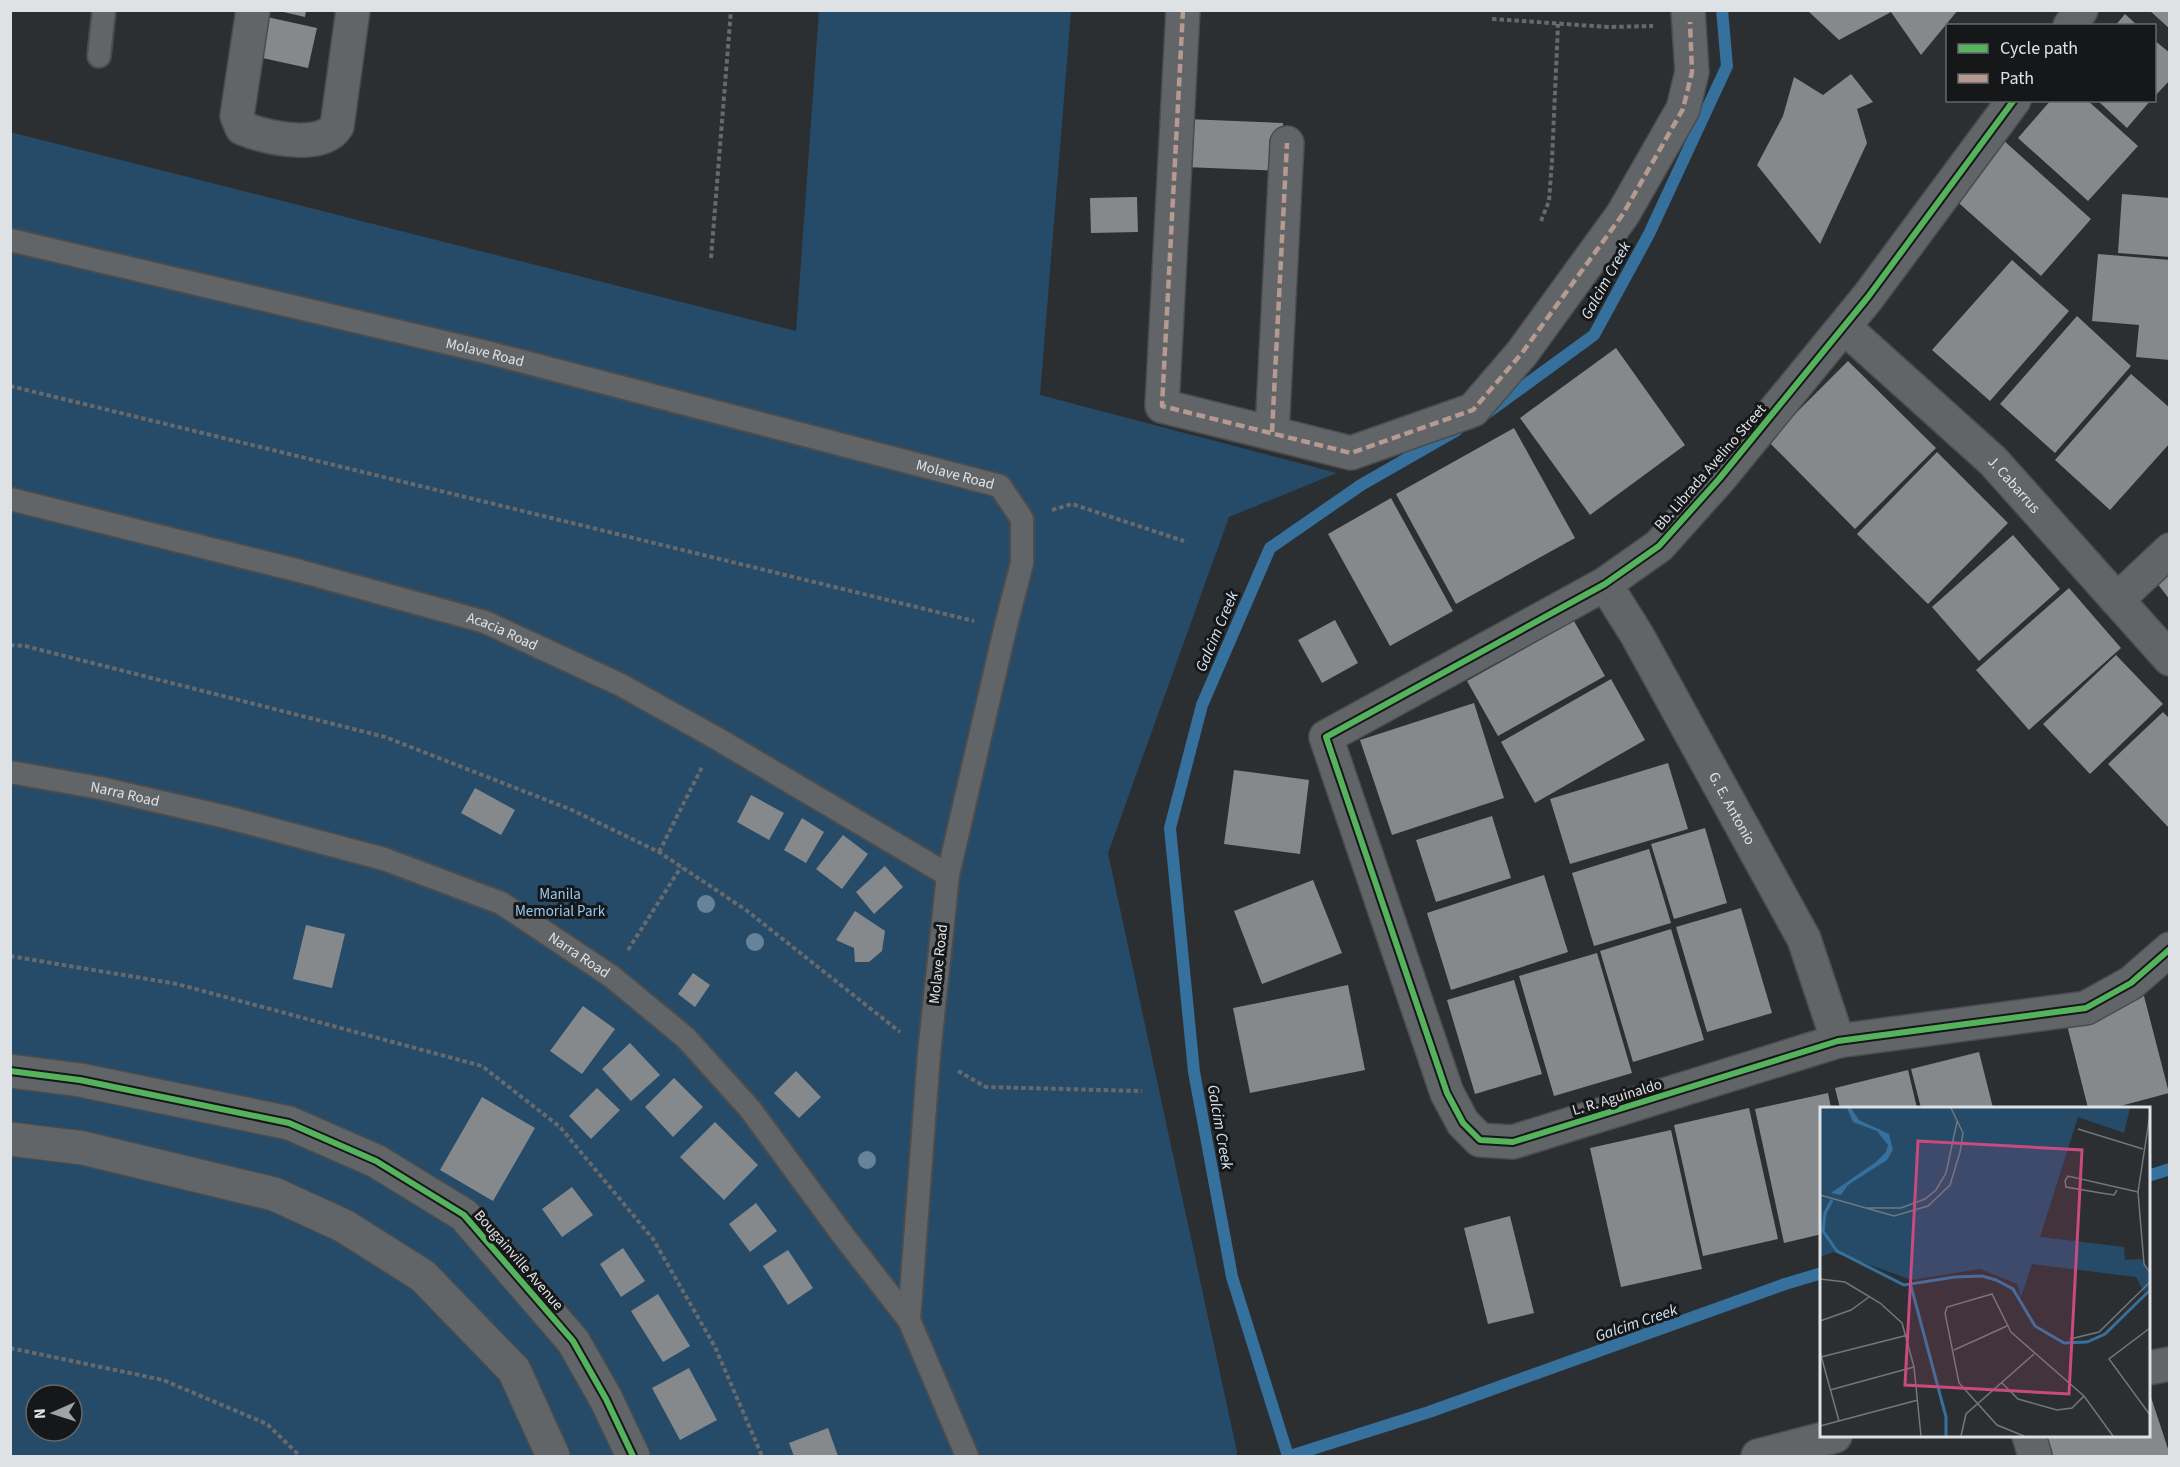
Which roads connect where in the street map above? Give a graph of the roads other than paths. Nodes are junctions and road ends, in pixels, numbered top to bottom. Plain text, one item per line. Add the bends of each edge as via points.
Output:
1 (104, 10) edge
2 (253, 10) edge
3 (352, 10) edge
4 (1183, 10) edge
5 (2081, 10) edge
6 (1689, 16) edge
7 (2071, 24) edge
8 (99, 56) dead end
9 (2013, 102) edge
10 (1287, 142) dead end
11 (10, 240) edge
12 (1844, 327) junction
13 (1272, 432) junction
14 (10, 499) edge
15 (2169, 550) edge
16 (1605, 584) junction
17 (2117, 600) junction
18 (2169, 658) edge
19 (1326, 737) joint
20 (10, 772) edge
21 (948, 875) junction
22 (2169, 949) edge
23 (1838, 1041) junction
24 (10, 1071) edge
25 (10, 1139) edge
26 (909, 1320) junction
27 (2169, 1364) edge
28 (2150, 1368) edge
29 (1831, 1437) edge
30 (2029, 1437) edge
31 (553, 1456) edge
32 (633, 1456) edge
33 (967, 1456) edge
34 (1758, 1456) edge
35 (2035, 1456) edge

1 - 8 lane
2 - 3 street via 237,116 242,128 287,140 321,137 337,126
4 - 13 street via 1162,406
5 - 7 street
6 - 13 street via 1692,72 1683,109 1623,214 1522,353 1473,410 1351,453
9 - 12 street, Bb. Librada Avelino Street
10 - 13 street
11 - 21 lane, Molave Road via 486,352 1000,486 1022,519 1022,563
12 - 16 street, Bb. Librada Avelino Street via 1659,546
12 - 17 street, J. Cabarrus via 1993,461
14 - 21 lane, Acacia Road via 486,622 621,685
15 - 17 street
16 - 19 street, Bb. Librada Avelino Street
16 - 23 street, G. E. Antonio via 1804,939
17 - 18 street, J. Cabarrus
19 - 23 street, L. R. Aguinaldo via 1447,1093 1463,1124 1480,1140 1513,1142
20 - 26 lane, Narra Road via 215,814 384,859 501,903 611,976 686,1038 750,1109
21 - 26 lane, Molave Road via 928,1054
22 - 23 street, L. R. Aguinaldo via 2131,983 2086,1008
24 - 32 street, Bougainville Avenue via 80,1080 289,1123 376,1161 464,1215 573,1341
25 - 31 street via 83,1148 274,1194 344,1226 423,1276 514,1370
26 - 33 lane, Molave Road
27 - 28 street
29 - 34 street
30 - 35 street

